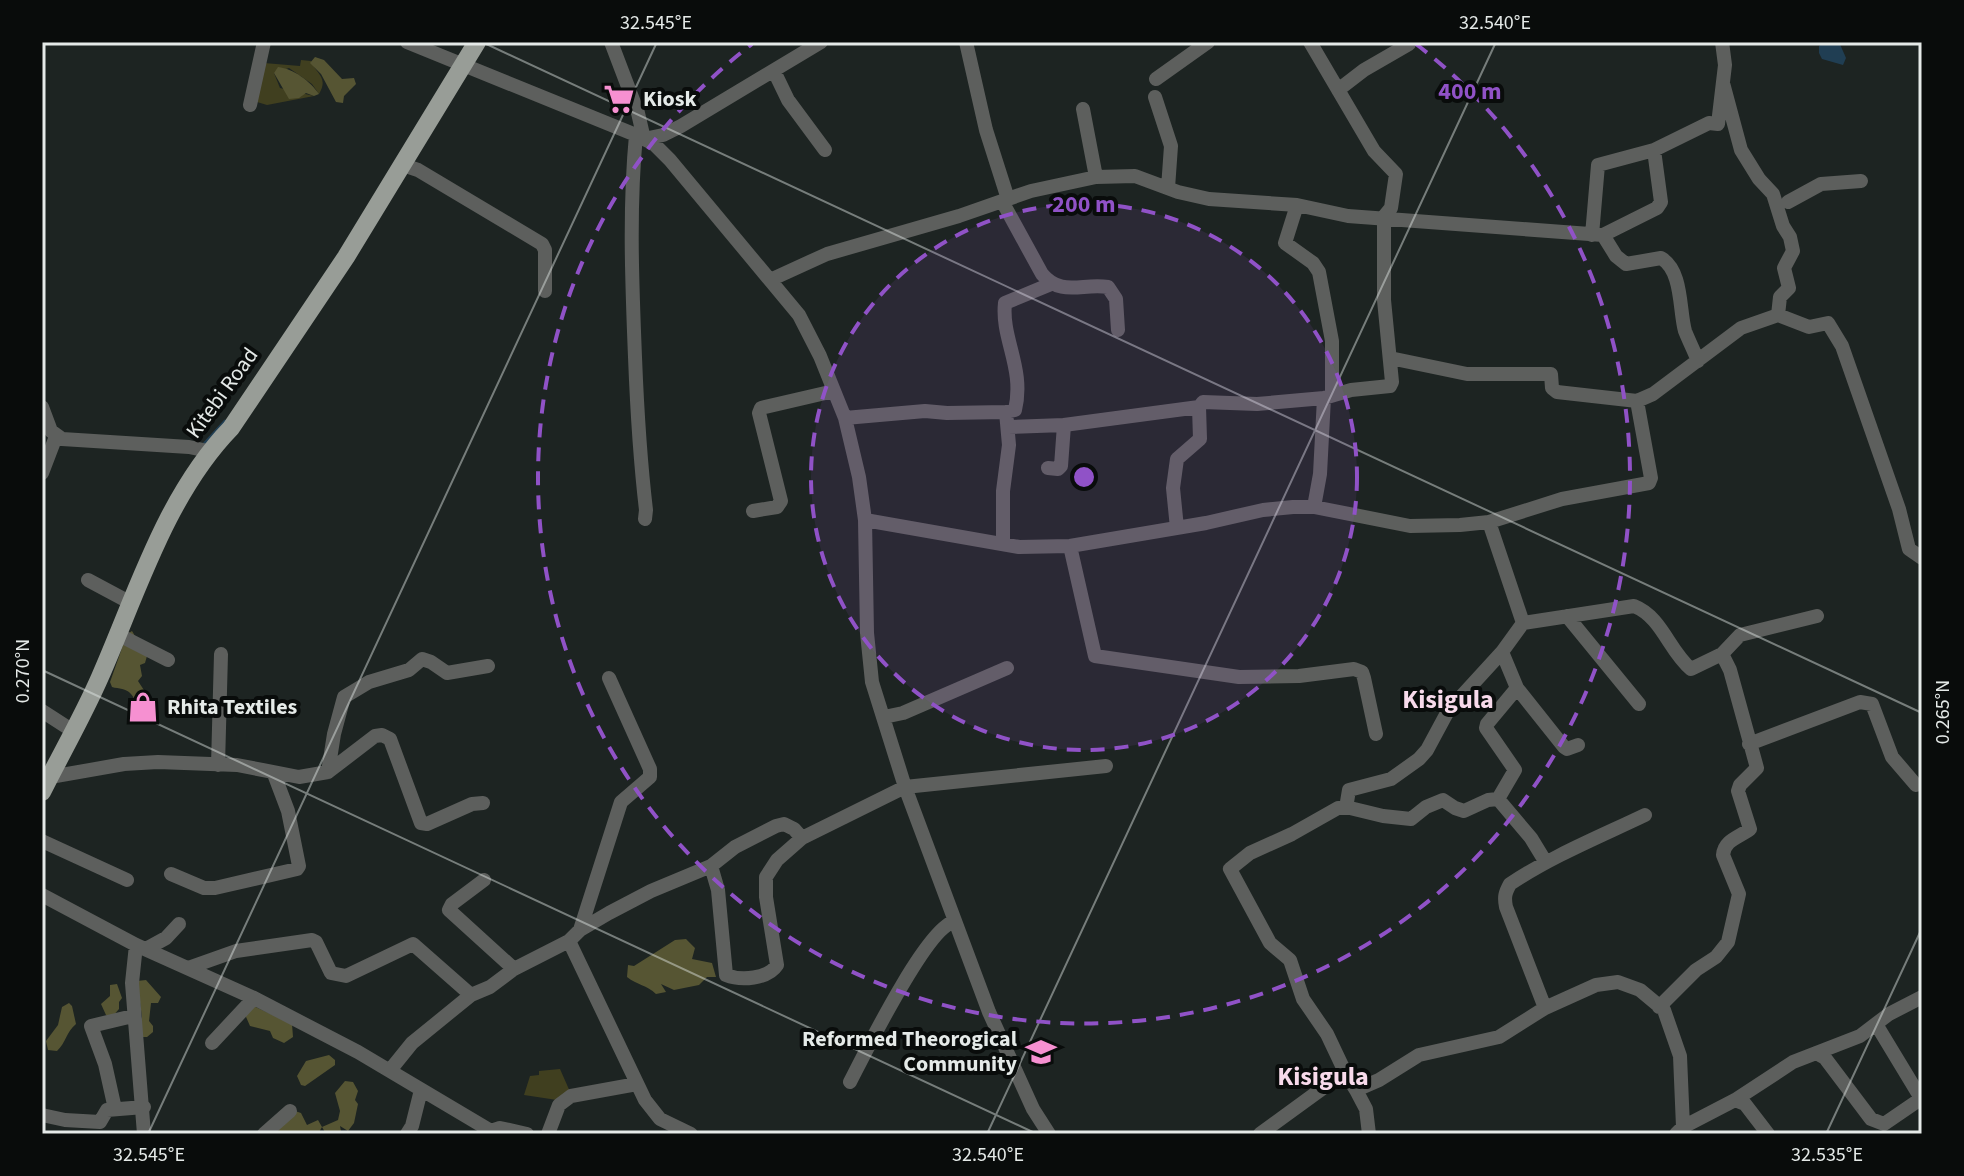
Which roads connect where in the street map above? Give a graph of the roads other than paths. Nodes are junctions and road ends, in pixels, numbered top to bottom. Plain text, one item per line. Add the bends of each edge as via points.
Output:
1 (264, 42) edge
2 (407, 42) edge
3 (477, 42) edge
4 (611, 42) edge
5 (821, 42) edge
6 (966, 42) edge
7 (1208, 42) edge
8 (1310, 42) edge
9 (1722, 42) edge
10 (1409, 44) dead end
11 (464, 66) junction
12 (774, 71) junction
13 (1156, 79) dead end
14 (1723, 83) junction
15 (1338, 90) junction
16 (1155, 97) dead end
17 (250, 105) dead end
18 (1083, 109) dead end
19 (640, 137) junction
20 (825, 150) dead end
21 (1654, 150) junction
22 (403, 165) junction
23 (1096, 177) junction
24 (1861, 181) dead end
25 (1168, 188) junction
26 (1005, 200) junction
27 (1788, 202) dead end
28 (1297, 205) junction
29 (1383, 219) junction
30 (1597, 235) junction
31 (770, 280) junction
32 (1051, 284) junction
33 (545, 291) dead end
34 (1778, 315) junction
35 (1118, 330) dead end
36 (1390, 358) junction
37 (1698, 361) junction
38 (834, 391) junction
39 (1328, 396) junction
40 (1637, 401) junction
41 (42, 407) edge
42 (1199, 407) junction
43 (845, 418) junction
44 (1007, 420) junction
45 (1064, 425) junction
46 (53, 439) edge
47 (208, 451) junction
48 (1048, 468) dead end
49 (42, 473) edge
50 (1314, 507) junction
51 (753, 511) dead end
52 (645, 519) dead end
53 (865, 520) junction
54 (1489, 522) junction
55 (1177, 528) junction
56 (1003, 544) junction
57 (1070, 546) junction
58 (1922, 558) edge
59 (88, 580) dead end
60 (128, 601) junction
61 (1567, 616) junction
62 (1817, 616) dead end
63 (1523, 623) junction
64 (117, 634) junction
65 (1502, 652) junction
66 (221, 654) dead end
67 (1722, 654) junction
68 (168, 660) dead end
69 (488, 666) dead end
70 (1007, 668) dead end
71 (609, 678) dead end
72 (1517, 688) junction
73 (1639, 704) dead end
74 (42, 711) edge
75 (884, 717) junction
76 (73, 731) junction
77 (1376, 734) dead end
78 (1749, 744) junction
79 (1578, 745) dead end
80 (218, 765) junction
81 (1106, 766) dead end
82 (328, 772) junction
83 (274, 774) junction
84 (46, 784) edge
85 (1916, 785) dead end
86 (905, 787) junction
87 (1498, 799) junction
88 (483, 803) dead end
89 (1346, 808) junction
90 (1645, 815) dead end
91 (802, 838) junction
92 (42, 841) edge
93 (1545, 861) junction
94 (711, 866) junction
95 (171, 874) dead end
96 (127, 880) dead end
97 (484, 880) dead end
98 (42, 895) edge
99 (954, 922) junction
100 (179, 924) dead end
101 (580, 930) junction
102 (569, 941) junction
103 (141, 947) junction
104 (188, 968) junction
105 (514, 969) junction
106 (471, 995) junction
107 (1922, 997) edge
108 (254, 998) junction
109 (1659, 1007) junction
110 (1545, 1008) junction
111 (133, 1016) junction
112 (1876, 1024) junction
113 (212, 1043) dead end
114 (1816, 1053) junction
115 (391, 1069) junction
116 (1345, 1072) junction
117 (850, 1082) dead end
118 (637, 1084) junction
119 (421, 1090) junction
120 (1356, 1090) junction
121 (1922, 1099) edge
122 (1735, 1100) junction
123 (144, 1107) junction
124 (115, 1109) junction
125 (290, 1111) dead end
126 (42, 1115) edge
127 (1281, 1118) junction
128 (1680, 1131) edge
129 (494, 1133) edge
130 (1045, 1133) edge
131 (144, 1134) edge
132 (264, 1134) edge
133 (407, 1134) edge
134 (527, 1134) edge
135 (548, 1134) edge
136 (691, 1134) edge
137 (1260, 1134) edge
138 (1285, 1134) edge
139 (1369, 1134) edge
140 (1768, 1134) edge

1 - 17 street
2 - 11 street
3 - 11 main road, Kitebi Road
4 - 19 street via 638,113
5 - 12 street
6 - 26 street
7 - 13 street
8 - 15 street
9 - 14 street
10 - 15 street
11 - 19 street
11 - 22 main road, Kitebi Road
12 - 19 street via 663,135
12 - 20 street
14 - 21 street via 1718,124 1709,123
14 - 34 street via 1741,150 1773,194 1790,237 1793,251 1784,268 1789,288 1780,297
15 - 29 street via 1374,151 1396,174 1391,208
16 - 25 street via 1171,146
18 - 23 street
19 - 31 street via 670,160
19 - 52 street via 632,177 633,316
21 - 30 street via 1661,202 1657,208
21 - 30 street via 1598,165
22 - 33 street via 542,244
22 - 47 main road, Kitebi Road via 231,428
23 - 25 street via 1135,176
23 - 26 street
24 - 27 street via 1821,184
25 - 28 street via 1209,199
26 - 31 street via 827,254
26 - 32 street
28 - 29 street
28 - 39 street via 1285,243 1319,272 1332,341
29 - 30 street
29 - 36 street
30 - 37 street via 1626,264 1661,258 1667,262
31 - 38 street via 799,315
32 - 35 street via 1064,289 1108,287 1116,299
32 - 44 street via 1005,303 1019,395
34 - 37 street via 1741,328
34 - 58 street via 1809,327 1828,323 1842,346 1909,549
36 - 39 street via 1390,386
36 - 40 street via 1467,374 1551,374 1557,392
37 - 40 street
38 - 43 street
38 - 51 street via 761,408 781,501 777,507
39 - 42 street via 1257,404 1203,402
39 - 50 street
40 - 54 street via 1649,483 1562,499
41 - 46 street
42 - 45 street
42 - 55 street via 1200,439 1180,453 1174,472
43 - 44 street via 925,411
43 - 53 street
44 - 45 street
44 - 56 street
45 - 48 street via 1061,466
46 - 47 street
46 - 49 street
47 - 60 main road, Kitebi Road
50 - 54 street via 1410,526
50 - 55 street via 1263,510
53 - 56 street
53 - 75 street via 867,633 872,682
54 - 63 street
55 - 57 street
56 - 57 street
57 - 77 street via 1095,656 1239,677 1354,669 1362,672
59 - 60 street
60 - 64 main road, Kitebi Road
61 - 63 street
61 - 67 street via 1634,606 1662,630 1691,669
61 - 73 street
62 - 67 street via 1740,635
63 - 65 street
64 - 68 street
64 - 76 main road, Kitebi Road
65 - 72 street
65 - 89 street via 1448,711 1419,759 1391,779 1349,790
66 - 80 street
67 - 78 street
69 - 82 street via 447,673 422,659 409,670 348,694 339,711
70 - 75 street
71 - 101 street via 650,777 621,802
72 - 79 street via 1564,747
72 - 87 street via 1487,724 1488,734 1515,770
74 - 76 street
75 - 86 street
76 - 84 main road, Kitebi Road
78 - 85 street via 1863,702 1872,704 1892,757
78 - 109 street via 1757,768 1738,791 1750,829 1723,850 1739,894 1731,932 1724,948
80 - 83 street
80 - 84 street via 124,764
81 - 86 street
82 - 83 street
82 - 88 street via 382,735 390,739 421,823
83 - 95 street via 288,811 297,869 215,888
86 - 91 street
86 - 99 street
87 - 89 street via 1464,811 1443,800 1411,819
87 - 93 street
89 - 116 street via 1250,853 1230,869 1270,943 1290,960 1303,999
90 - 93 street
91 - 94 street via 784,824 776,826
91 - 94 street via 766,877 777,965 766,974 726,975
92 - 96 street
93 - 110 street via 1510,884 1504,896
94 - 101 street
97 - 105 street via 449,910
98 - 103 street
99 - 117 street via 945,925 911,969
99 - 130 street
100 - 103 street via 166,938
101 - 102 street
102 - 105 street
102 - 118 street
103 - 104 street
103 - 111 street via 132,983
104 - 106 street via 236,951 312,940 331,973 346,976 413,944
104 - 108 street
105 - 106 street
106 - 115 street via 412,1043
107 - 112 street
108 - 113 street
108 - 115 street
109 - 110 street via 1631,985 1608,982
109 - 128 street via 1680,1056
110 - 120 street via 1499,1037 1419,1055
111 - 123 street
111 - 124 street via 91,1026
112 - 114 street
112 - 121 street
114 - 121 street via 1877,1124
114 - 122 street
115 - 119 street
116 - 120 street
116 - 127 street
118 - 135 street via 571,1096 559,1105
118 - 136 street via 660,1119
119 - 129 street
119 - 133 street
120 - 139 street via 1366,1109
122 - 128 street
122 - 140 street via 1745,1104
123 - 124 street
123 - 131 street
124 - 126 street via 107,1110 100,1122
125 - 132 street
127 - 137 street
127 - 138 street
129 - 134 street via 500,1128

